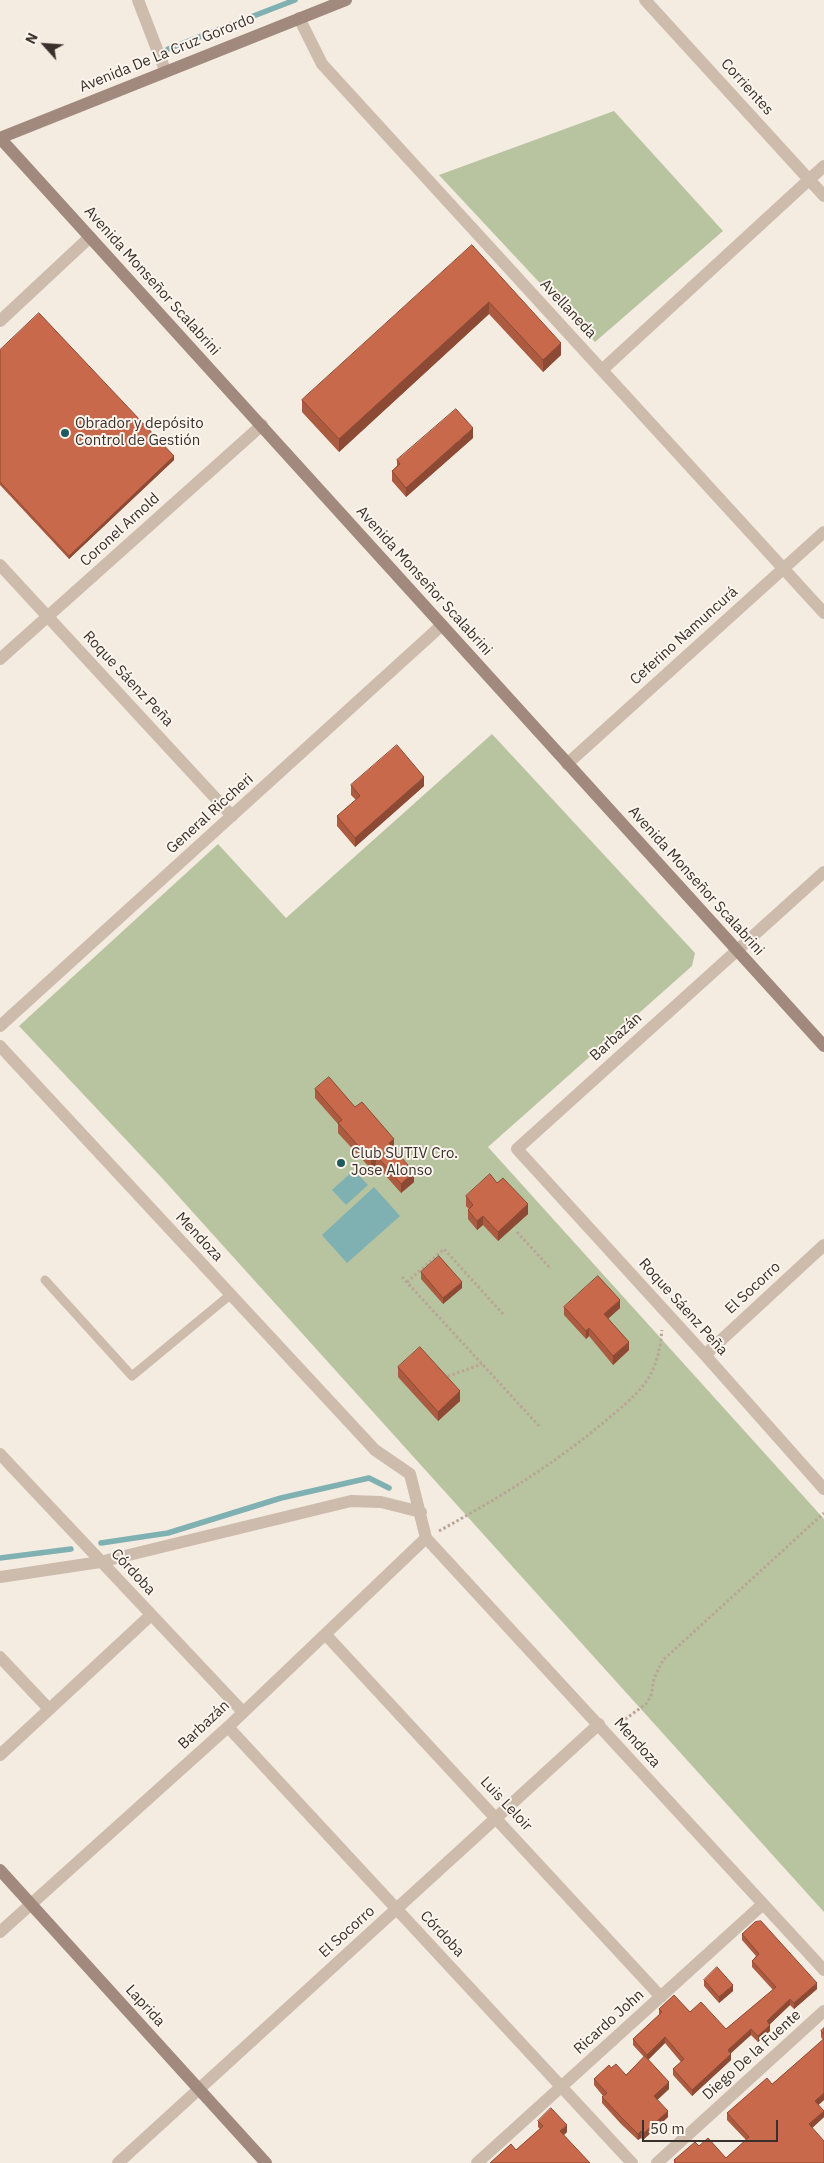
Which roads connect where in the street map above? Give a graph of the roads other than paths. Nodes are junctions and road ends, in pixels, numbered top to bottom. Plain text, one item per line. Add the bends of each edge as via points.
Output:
1 (138, 0) edge
2 (346, 0) edge
3 (646, 0) edge
4 (299, 18) junction
5 (165, 70) junction
6 (0, 138) edge
7 (824, 166) edge
8 (809, 180) junction
9 (824, 196) edge
10 (90, 237) junction
11 (0, 321) edge
12 (602, 370) junction
13 (262, 425) junction
14 (824, 532) edge
15 (0, 565) edge
16 (782, 569) junction
17 (824, 613) edge
18 (48, 616) junction
19 (442, 625) junction
20 (0, 660) edge
21 (567, 764) junction
22 (232, 816) junction
23 (824, 872) edge
24 (737, 950) junction
25 (0, 1026) edge
26 (0, 1046) edge
27 (824, 1046) edge
28 (517, 1149) joint
29 (824, 1245) edge
30 (45, 1280) dead end
31 (230, 1295) junction
32 (705, 1355) junction
33 (0, 1454) edge
34 (824, 1489) edge
35 (421, 1512) junction
36 (426, 1538) junction
37 (100, 1562) junction
38 (0, 1577) edge
39 (151, 1615) junction
40 (326, 1635) junction
41 (0, 1657) edge
42 (49, 1709) junction
43 (242, 1712) junction
44 (228, 1726) junction
45 (602, 1729) junction
46 (0, 1755) edge
47 (497, 1818) junction
48 (0, 1870) edge
49 (32, 1904) junction
50 (763, 1904) junction
51 (397, 1909) junction
52 (0, 1932) edge
53 (824, 1970) edge
54 (661, 1997) junction
55 (824, 2011) edge
56 (561, 2088) junction
57 (199, 2090) junction
58 (118, 2163) edge
59 (266, 2163) edge
60 (478, 2163) edge
61 (632, 2163) edge
62 (657, 2163) edge

1 - 5 street
2 - 4 main road, Avenida De La Cruz Gorordo
3 - 8 street, Corrientes
4 - 5 main road, Avenida De La Cruz Gorordo
4 - 12 street, Avellaneda via 322,64
5 - 6 main road, Avenida De La Cruz Gorordo
6 - 10 main road, Avenida Monseñor Scalabrini
7 - 8 street
8 - 9 street, Corrientes
8 - 12 street
10 - 11 street
10 - 13 main road, Avenida Monseñor Scalabrini
12 - 16 street, Avellaneda
13 - 18 street, Coronel Arnold
13 - 19 main road, Avenida Monseñor Scalabrini
14 - 16 street, Ceferino Namuncurá
15 - 18 street, Roque Sáenz Peña
16 - 17 street, Avellaneda
16 - 21 street, Ceferino Namuncurá
18 - 20 street, Coronel Arnold
18 - 22 street, Roque Sáenz Peña
19 - 21 main road, Avenida Monseñor Scalabrini
19 - 22 street, General Riccheri
21 - 24 main road, Avenida Monseñor Scalabrini
22 - 25 street, General Riccheri
23 - 24 street, Barbazán
24 - 27 main road, Avenida Monseñor Scalabrini
24 - 28 street, Barbazán
26 - 31 street, Mendoza
28 - 32 street, Roque Sáenz Peña
29 - 32 street, El Socorro
30 - 31 lane via 132,1376
31 - 35 street, Mendoza via 375,1450 410,1474
32 - 34 street, Roque Sáenz Peña
33 - 37 street, Córdoba
35 - 36 street, Mendoza
35 - 37 street via 381,1502 351,1501
36 - 40 street, Barbazán
36 - 45 street, Mendoza
37 - 38 street
37 - 39 street, Córdoba
39 - 42 street
39 - 43 street, Córdoba
40 - 43 street, Barbazán
40 - 47 street, Luis Leloir
41 - 42 street
42 - 46 street
43 - 44 street, Barbazán
44 - 49 street, Barbazán
44 - 51 street, Córdoba
45 - 47 street, El Socorro
45 - 50 street, Mendoza
47 - 51 street, El Socorro
47 - 54 street, Luis Leloir
48 - 49 main road, Laprida
49 - 52 street, Barbazán
49 - 57 main road, Laprida
50 - 53 street, Mendoza
50 - 54 street, Ricardo John
51 - 56 street, Córdoba
51 - 57 street, El Socorro
54 - 56 street, Ricardo John
55 - 62 street, Diego De la Fuente
56 - 60 street, Ricardo John
56 - 61 street, Córdoba
57 - 58 street, El Socorro
57 - 59 main road, Laprida

